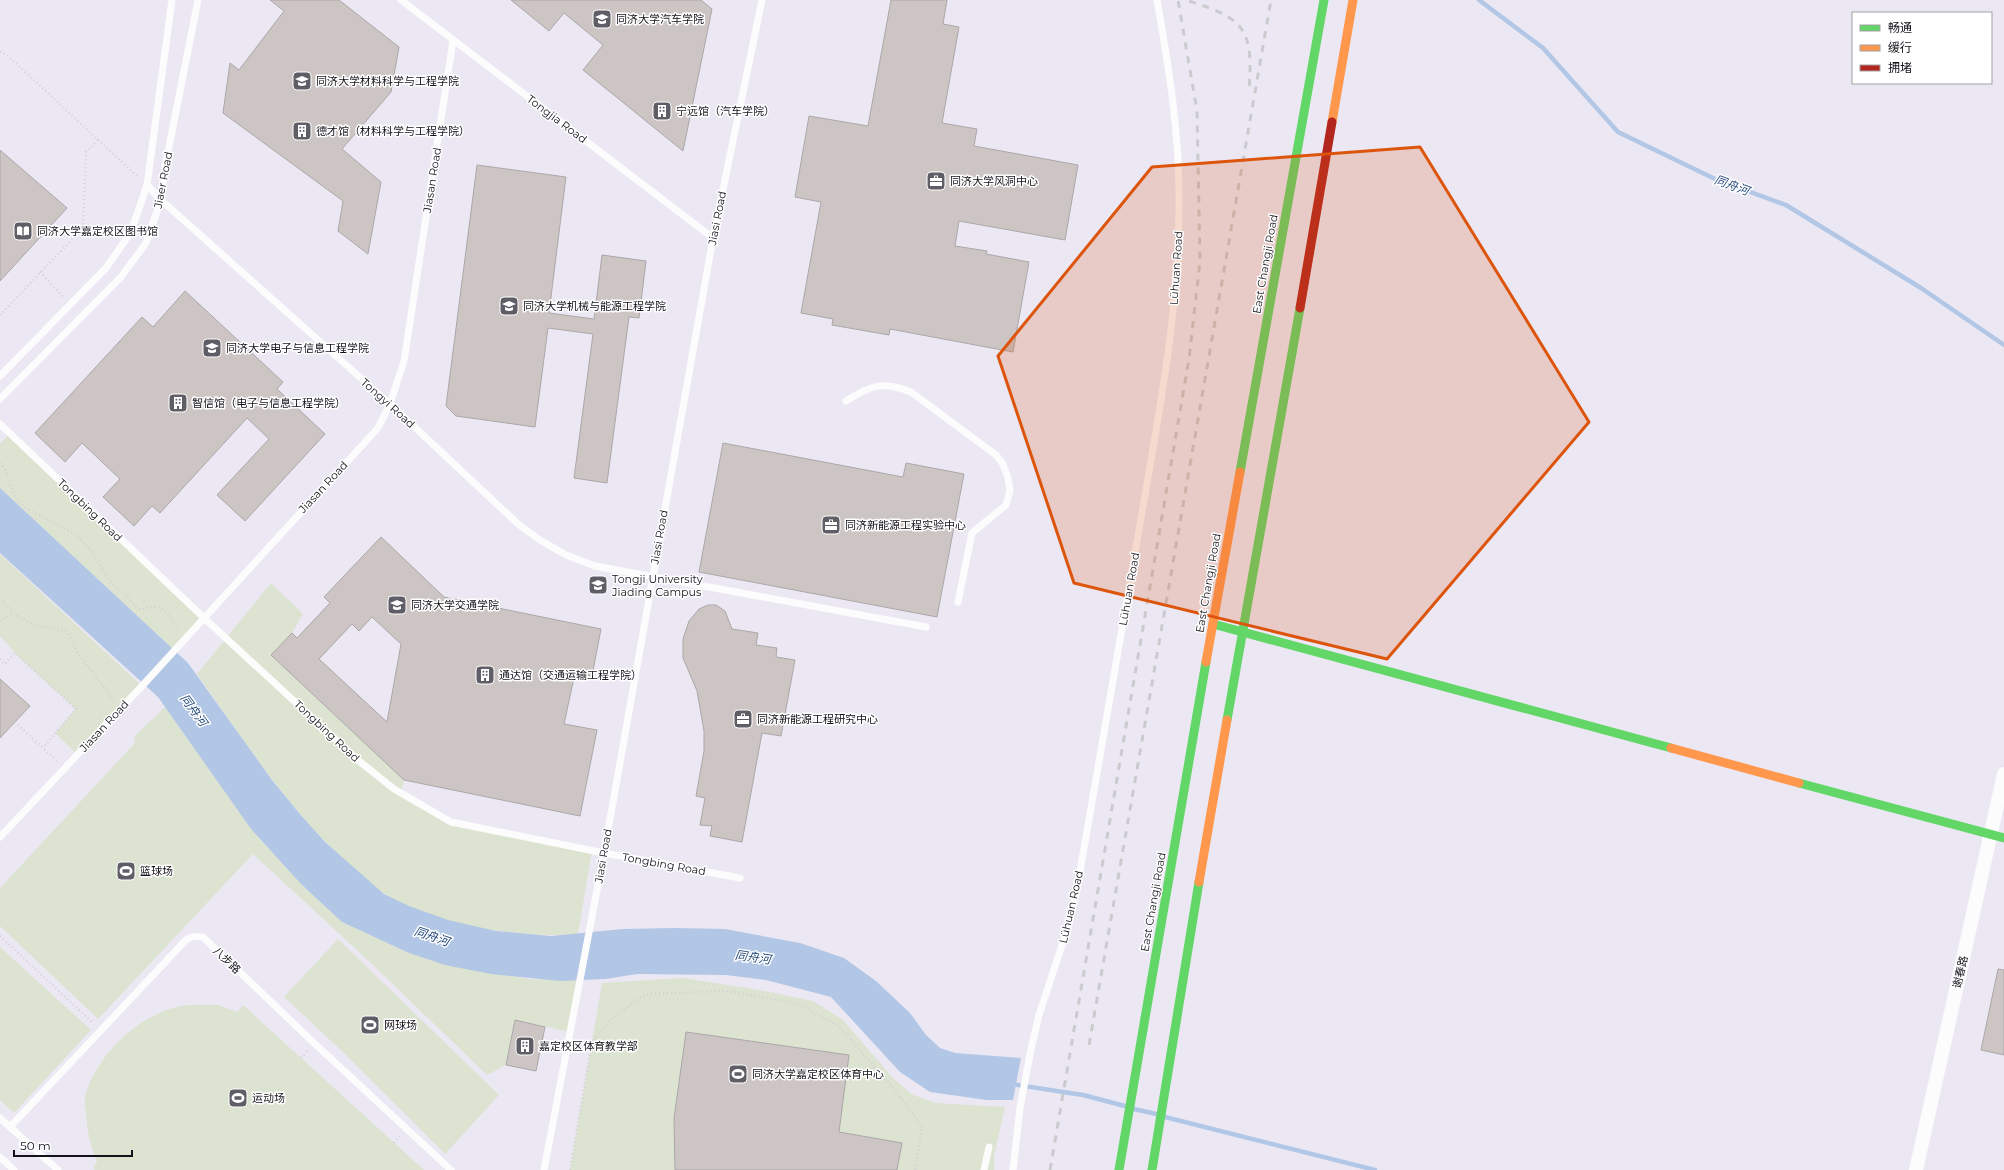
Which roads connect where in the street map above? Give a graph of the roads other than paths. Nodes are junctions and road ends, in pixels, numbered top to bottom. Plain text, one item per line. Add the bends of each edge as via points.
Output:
1 (172, 0) edge
2 (198, 0) edge
3 (401, 0) edge
4 (762, 0) edge
5 (1157, 0) edge
6 (1324, 0) edge
7 (1353, 0) edge
8 (453, 41) junction
9 (147, 186) junction
10 (161, 200) junction
11 (713, 238) junction
12 (0, 376) edge
13 (0, 399) edge
14 (846, 401) dead end
15 (390, 404) junction
16 (0, 424) edge
17 (652, 578) junction
18 (958, 602) dead end
19 (204, 617) junction
20 (1213, 624) junction
21 (926, 627) dead end
22 (1243, 632) junction
23 (2004, 774) edge
24 (1997, 836) edge
25 (0, 837) edge
26 (604, 853) junction
27 (740, 878) dead end
28 (0, 1118) edge
29 (10, 1127) junction
30 (989, 1147) dead end
31 (0, 1157) edge
32 (14, 1170) edge
33 (58, 1170) edge
34 (451, 1170) edge
35 (544, 1170) edge
36 (984, 1170) edge
37 (1013, 1170) edge
38 (1119, 1170) edge
39 (1152, 1170) edge
40 (1916, 1170) edge

1 - 9 lane, Jiaer Road
2 - 10 lane, Jiaer Road
3 - 8 lane, Tongjia Road
4 - 11 lane, Jiasi Road
5 - 37 lane, Lühuan Road via 1178,148 1179,214 1174,304 1157,426 1077,889 1031,1049 1020,1108
6 - 20 street, East Changji Road
7 - 22 street
8 - 11 lane, Tongjia Road
8 - 15 lane, Jiasan Road via 404,361
9 - 10 lane, Tongyi Road
9 - 12 lane, Jiaer Road via 131,232 106,268
10 - 13 lane, Jiaer Road via 146,243 121,277
10 - 15 lane, Tongyi Road
11 - 17 lane, Jiasi Road
14 - 18 lane via 862,391 886,385 911,392 996,455 1003,464 1010,491 1006,505 972,534
15 - 17 lane, Tongyi Road via 518,524 540,540 566,555 595,566
15 - 19 lane, Jiasan Road via 378,428
16 - 19 lane, Tongbing Road
17 - 21 lane, Tongyi Road
17 - 26 lane, Jiasi Road
19 - 25 lane, Jiasan Road
19 - 26 lane, Tongbing Road via 359,761 394,789 428,810 451,822
20 - 22 street
20 - 38 street, East Changji Road
22 - 24 street
22 - 39 street via 1211,806
23 - 24 street, 谢春路
24 - 40 street, 谢春路
26 - 27 lane, Tongbing Road
26 - 35 lane, Jiasi Road
28 - 29 lane
29 - 33 lane
29 - 34 lane, 八步路 via 186,940 194,936 203,937
30 - 36 lane
31 - 32 lane

